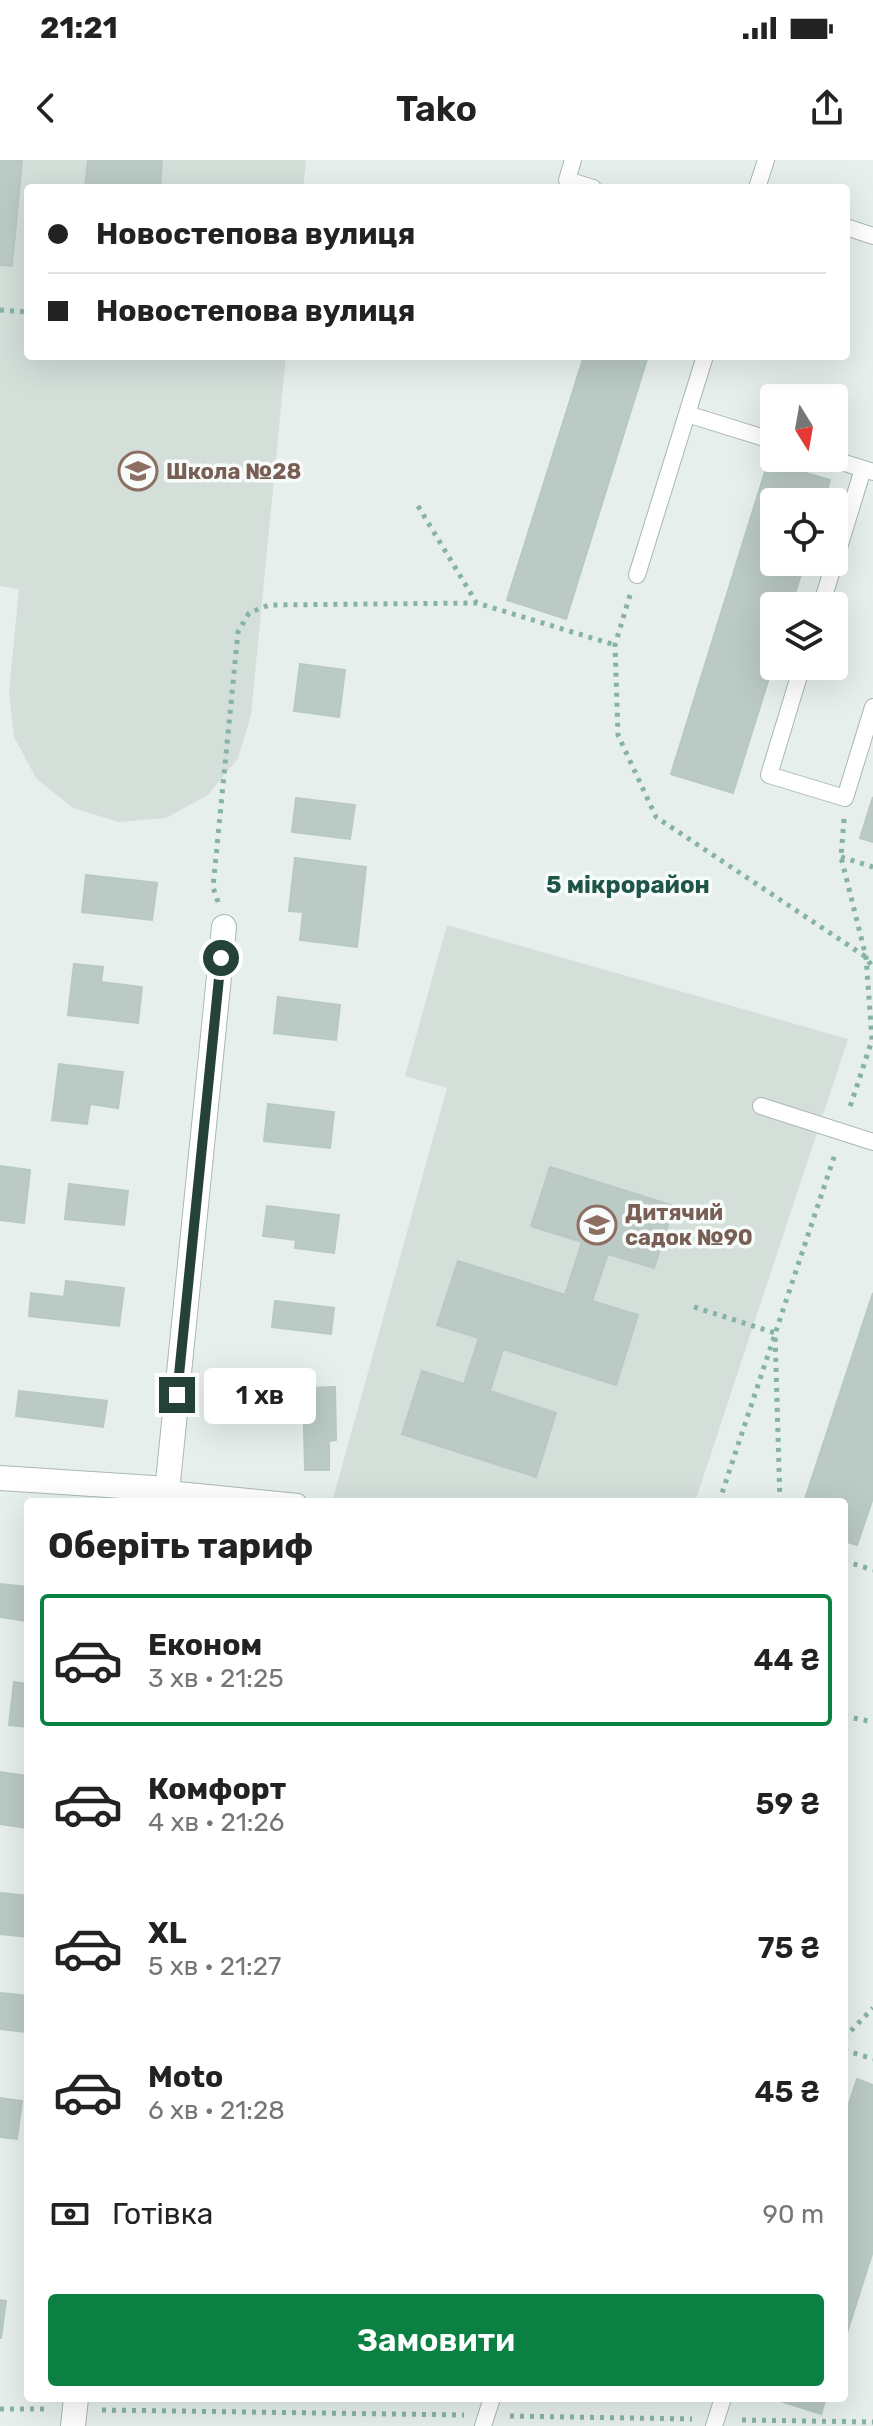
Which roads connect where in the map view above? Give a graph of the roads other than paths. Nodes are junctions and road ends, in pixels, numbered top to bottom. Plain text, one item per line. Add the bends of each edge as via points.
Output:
1 (573, 160) edge
2 (766, 160) edge
3 (580, 184) edge
4 (758, 184) edge
5 (850, 228) edge
6 (873, 236) edge
7 (704, 360) edge
8 (687, 414) junction
9 (760, 437) edge
10 (848, 464) edge
11 (868, 470) edge
12 (637, 575) road end
13 (826, 592) edge
14 (798, 680) edge
15 (873, 707) edge
16 (224, 927) road end
17 (761, 1106) dead end
18 (873, 1142) edge
19 (0, 1478) edge
20 (167, 1495) edge
21 (223, 1498) edge
22 (722, 2402) edge
23 (716, 2423) edge

1 - 3 lane via 567,180
2 - 4 lane
5 - 6 lane
7 - 8 lane
8 - 9 lane
8 - 12 lane
10 - 11 lane
11 - 13 lane
14 - 15 lane via 769,775 845,798
16 - 20 street
17 - 18 lane
19 - 20 street
20 - 21 lane
22 - 23 lane

